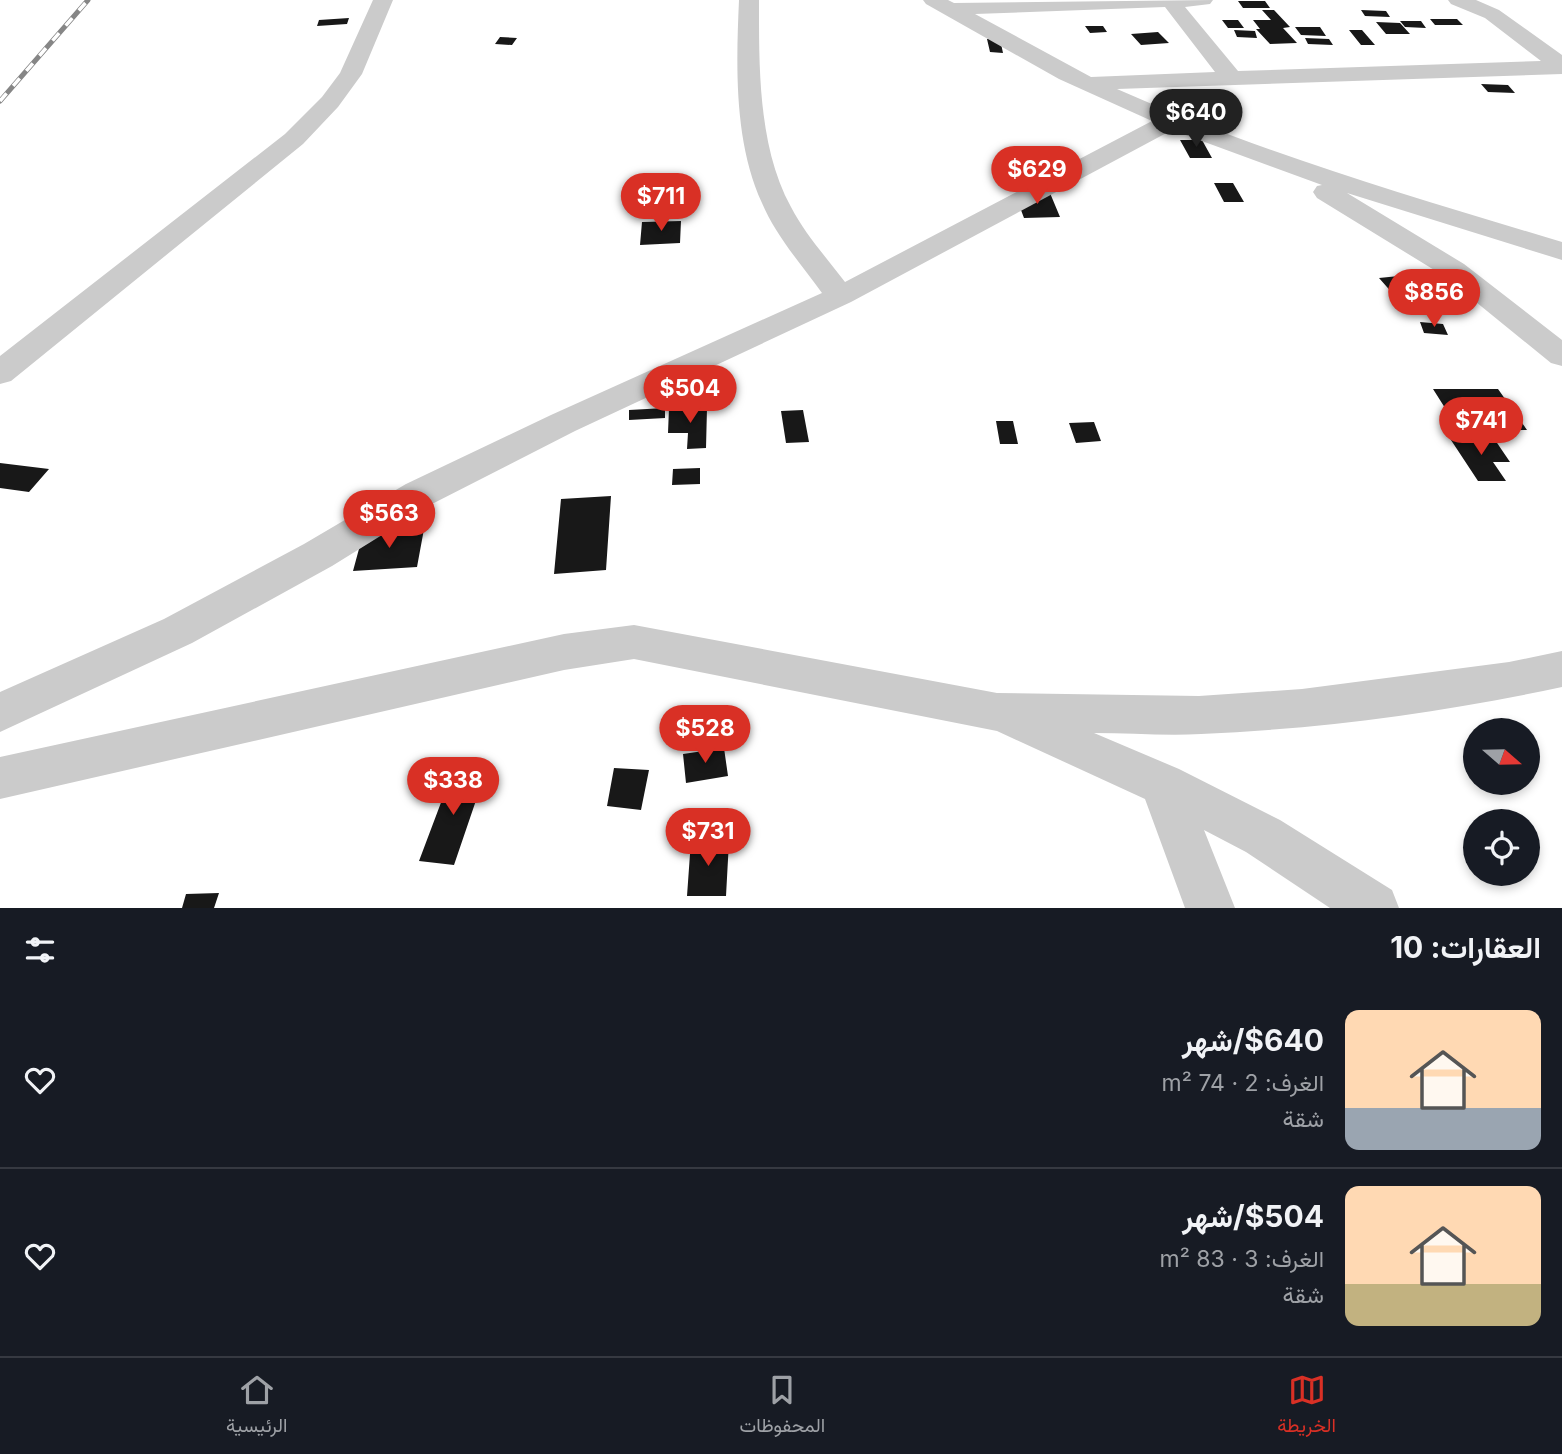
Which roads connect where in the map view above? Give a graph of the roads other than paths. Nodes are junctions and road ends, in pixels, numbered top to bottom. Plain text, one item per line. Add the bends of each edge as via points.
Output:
1 (383, 0) edge
2 (749, 0) edge
3 (1203, 0) edge
4 (1458, 0) edge
5 (1170, 1) edge
6 (942, 5) edge
7 (1562, 67) edge
8 (1232, 78) junction
9 (1085, 83) junction
10 (1171, 121) junction
11 (1272, 160) junction
12 (1562, 251) edge
13 (840, 296) junction
14 (1562, 356) edge
15 (0, 373) edge
16 (1562, 669) edge
17 (997, 712) junction
18 (0, 713) edge
19 (0, 778) edge
20 (1163, 784) junction
21 (1210, 908) edge
22 (1374, 908) edge

1 - 15 street via 351,74 294,139
2 - 13 street via 754,134 760,162 775,204
3 - 5 street
4 - 7 street via 1492,14
5 - 6 street
5 - 8 street
6 - 9 street
7 - 8 street
8 - 9 street
9 - 10 street
10 - 11 street
10 - 13 street
11 - 12 street
11 - 14 street via 1454,270
13 - 18 street via 563,422 419,495 178,631
16 - 17 street via 1290,709 1199,715
17 - 19 street via 634,642 564,652
17 - 20 street
20 - 21 street
20 - 22 street via 1264,836

